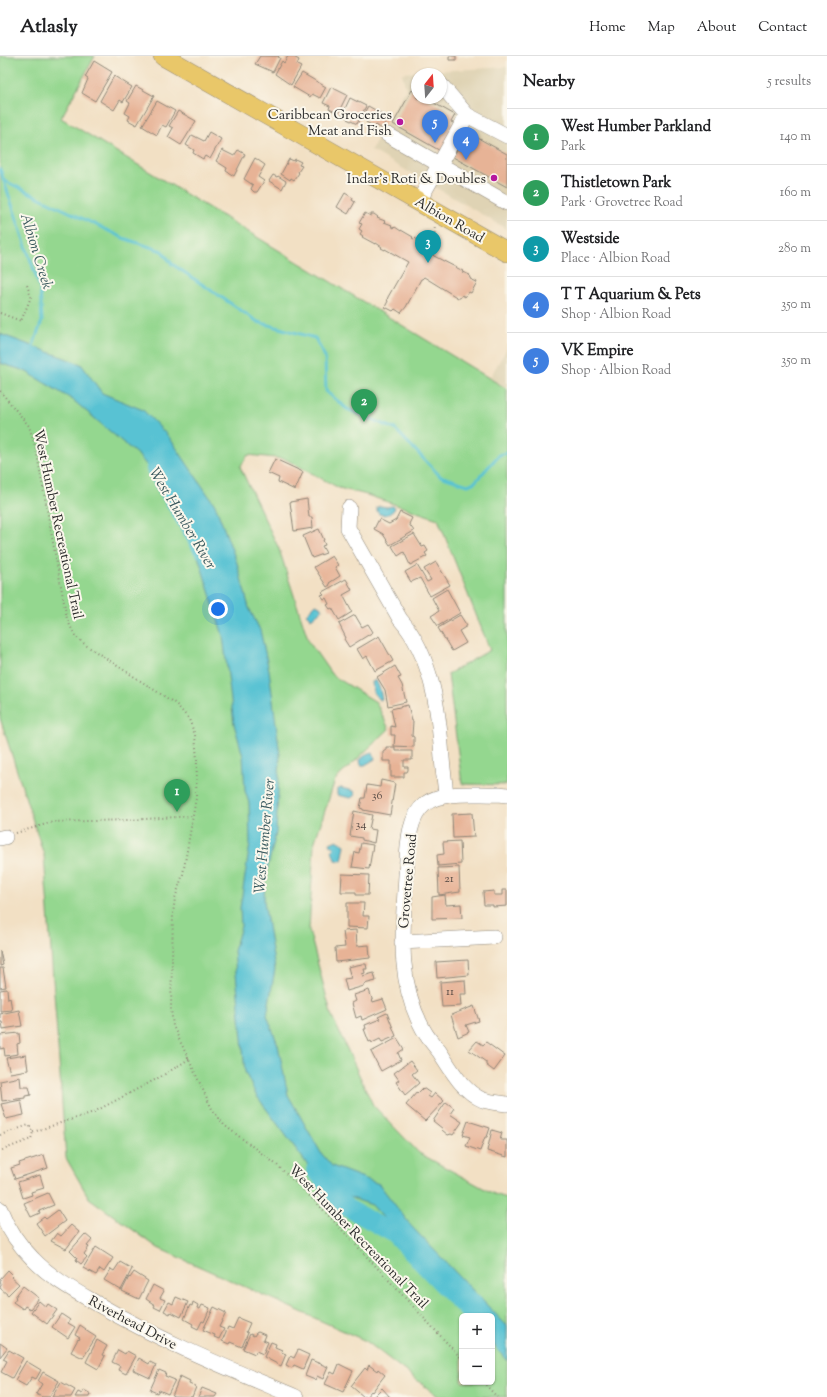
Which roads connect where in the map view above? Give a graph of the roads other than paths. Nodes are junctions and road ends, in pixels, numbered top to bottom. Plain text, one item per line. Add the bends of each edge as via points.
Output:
1 (163, 56) edge
2 (447, 92) edge
3 (468, 115) junction
4 (388, 135) dead end
5 (507, 136) edge
6 (439, 165) junction
7 (418, 201) junction
8 (507, 203) edge
9 (507, 252) edge
10 (349, 508) dead end
11 (446, 795) junction
12 (507, 795) edge
13 (494, 937) dead end
14 (402, 942) junction
15 (507, 1104) edge
16 (0, 1209) edge
17 (296, 1397) edge

1 - 7 main road, Albion Road
2 - 3 street
3 - 5 street
3 - 6 street
4 - 6 street
6 - 7 street
6 - 8 street
7 - 9 main road, Albion Road
10 - 11 street via 348,528 400,619 415,640 431,681 438,716
11 - 12 street
11 - 14 street, Grovetree Road via 425,804 418,812 409,835
13 - 14 street
14 - 15 street, Grovetree Road via 406,984 423,1029 469,1090 483,1099
16 - 17 street, Riverhead Drive via 22,1246 52,1276 127,1321

